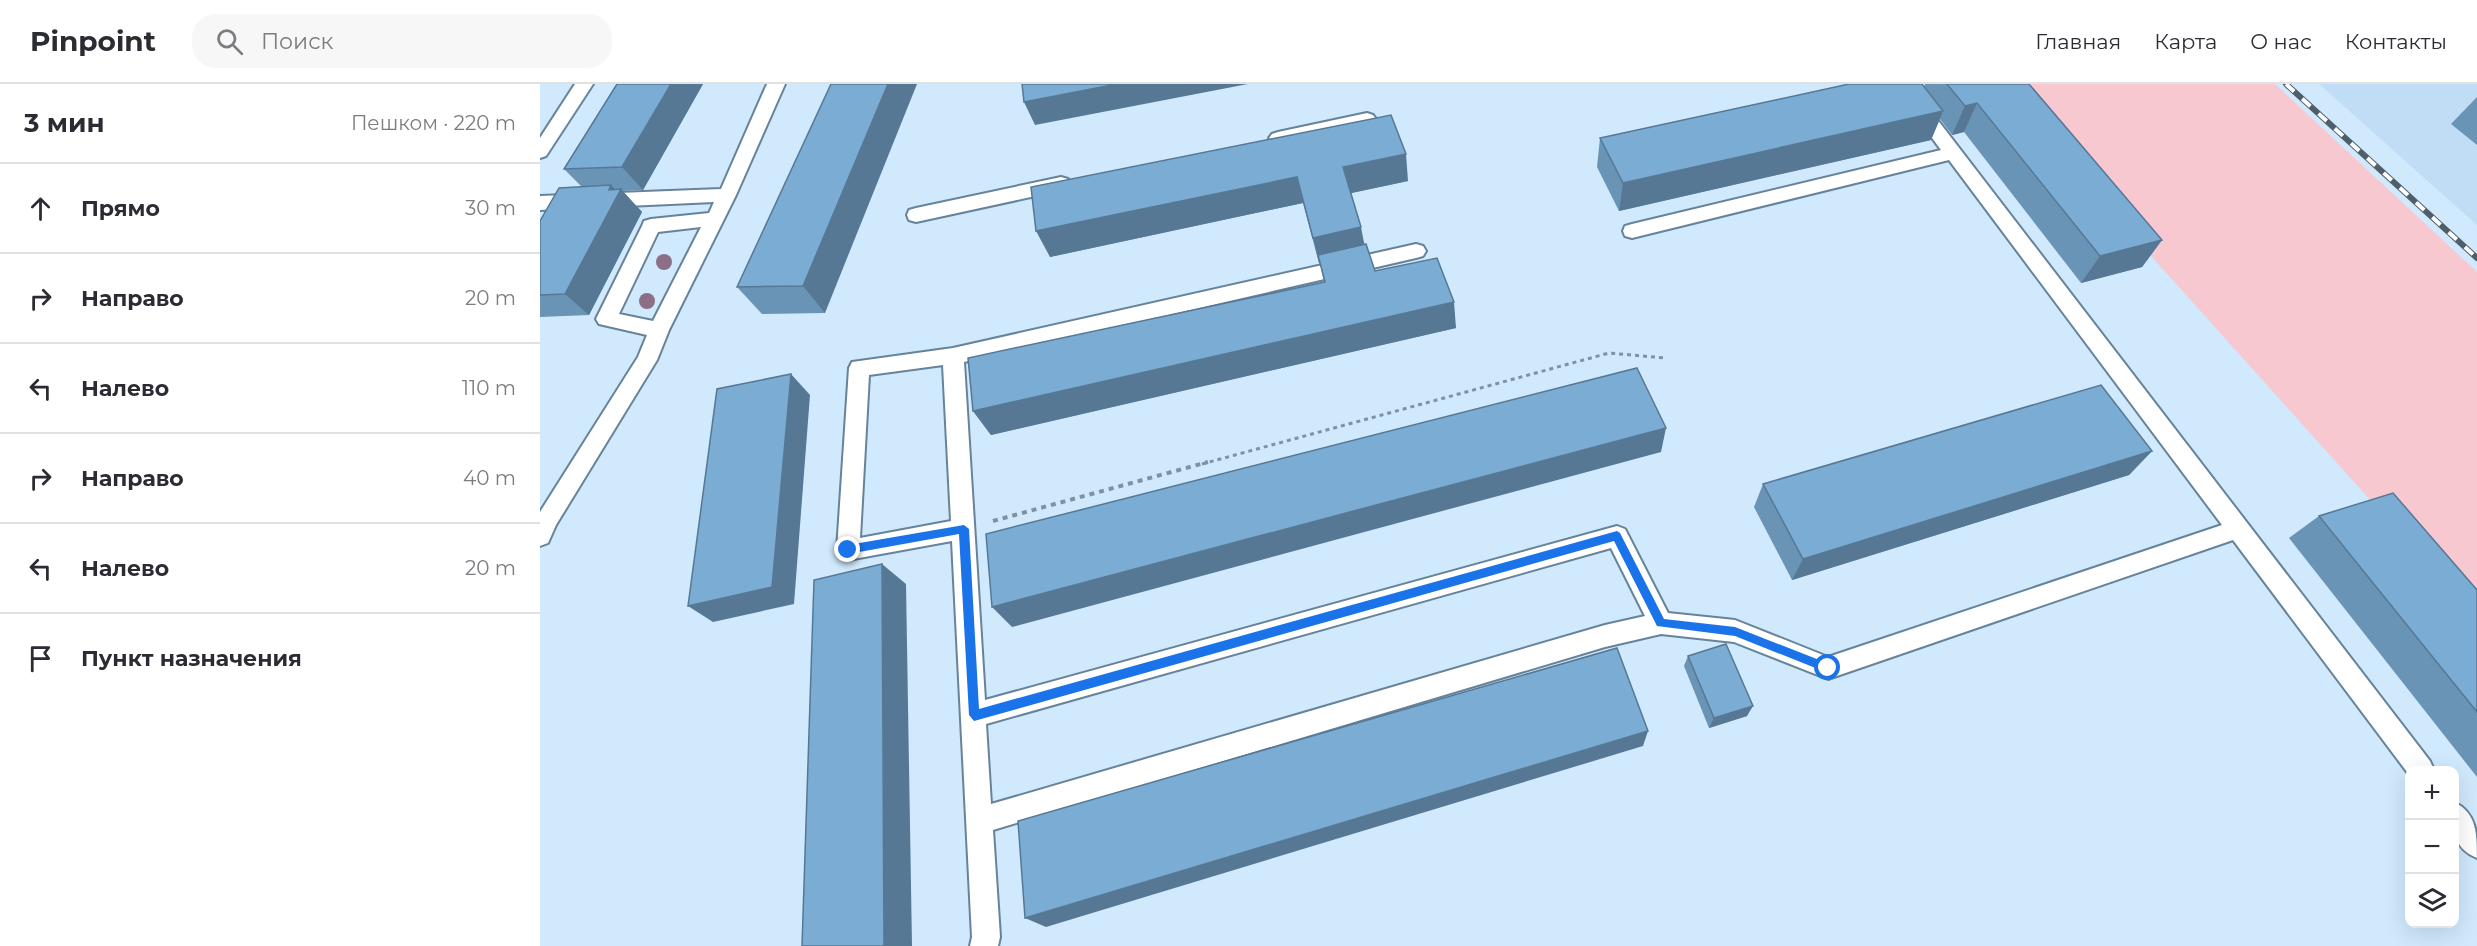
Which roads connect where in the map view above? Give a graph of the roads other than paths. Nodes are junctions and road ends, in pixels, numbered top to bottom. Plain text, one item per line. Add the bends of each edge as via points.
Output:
1 (584, 84) edge
2 (776, 84) edge
3 (1901, 84) edge
4 (1367, 119) edge
5 (1263, 141) edge
6 (540, 152) edge
7 (1954, 153) junction
8 (1078, 180) edge
9 (727, 195) junction
10 (540, 203) edge
11 (916, 215) dead end
12 (713, 219) junction
13 (1632, 231) dead end
14 (1416, 251) dead end
15 (659, 330) junction
16 (954, 356) junction
17 (964, 529) junction
18 (2238, 529) junction
19 (540, 536) edge
20 (1661, 623) junction
21 (974, 715) junction
22 (2417, 766) edge
23 (981, 820) junction
24 (2458, 820) edge
25 (2477, 845) edge
26 (984, 946) edge

1 - 6 lane
2 - 9 lane
3 - 7 lane
4 - 5 lane
7 - 13 lane
7 - 18 lane
8 - 11 lane
9 - 10 lane
9 - 12 lane
12 - 15 lane
12 - 15 lane via 651,226 606,319
14 - 16 lane
15 - 19 lane via 647,360
16 - 17 lane
16 - 17 lane via 859,368 848,550
17 - 21 lane
18 - 20 lane via 1828,668 1735,631
18 - 22 lane
20 - 21 lane via 1617,536
20 - 23 lane via 1605,636
21 - 23 lane
23 - 26 lane
24 - 25 lane

